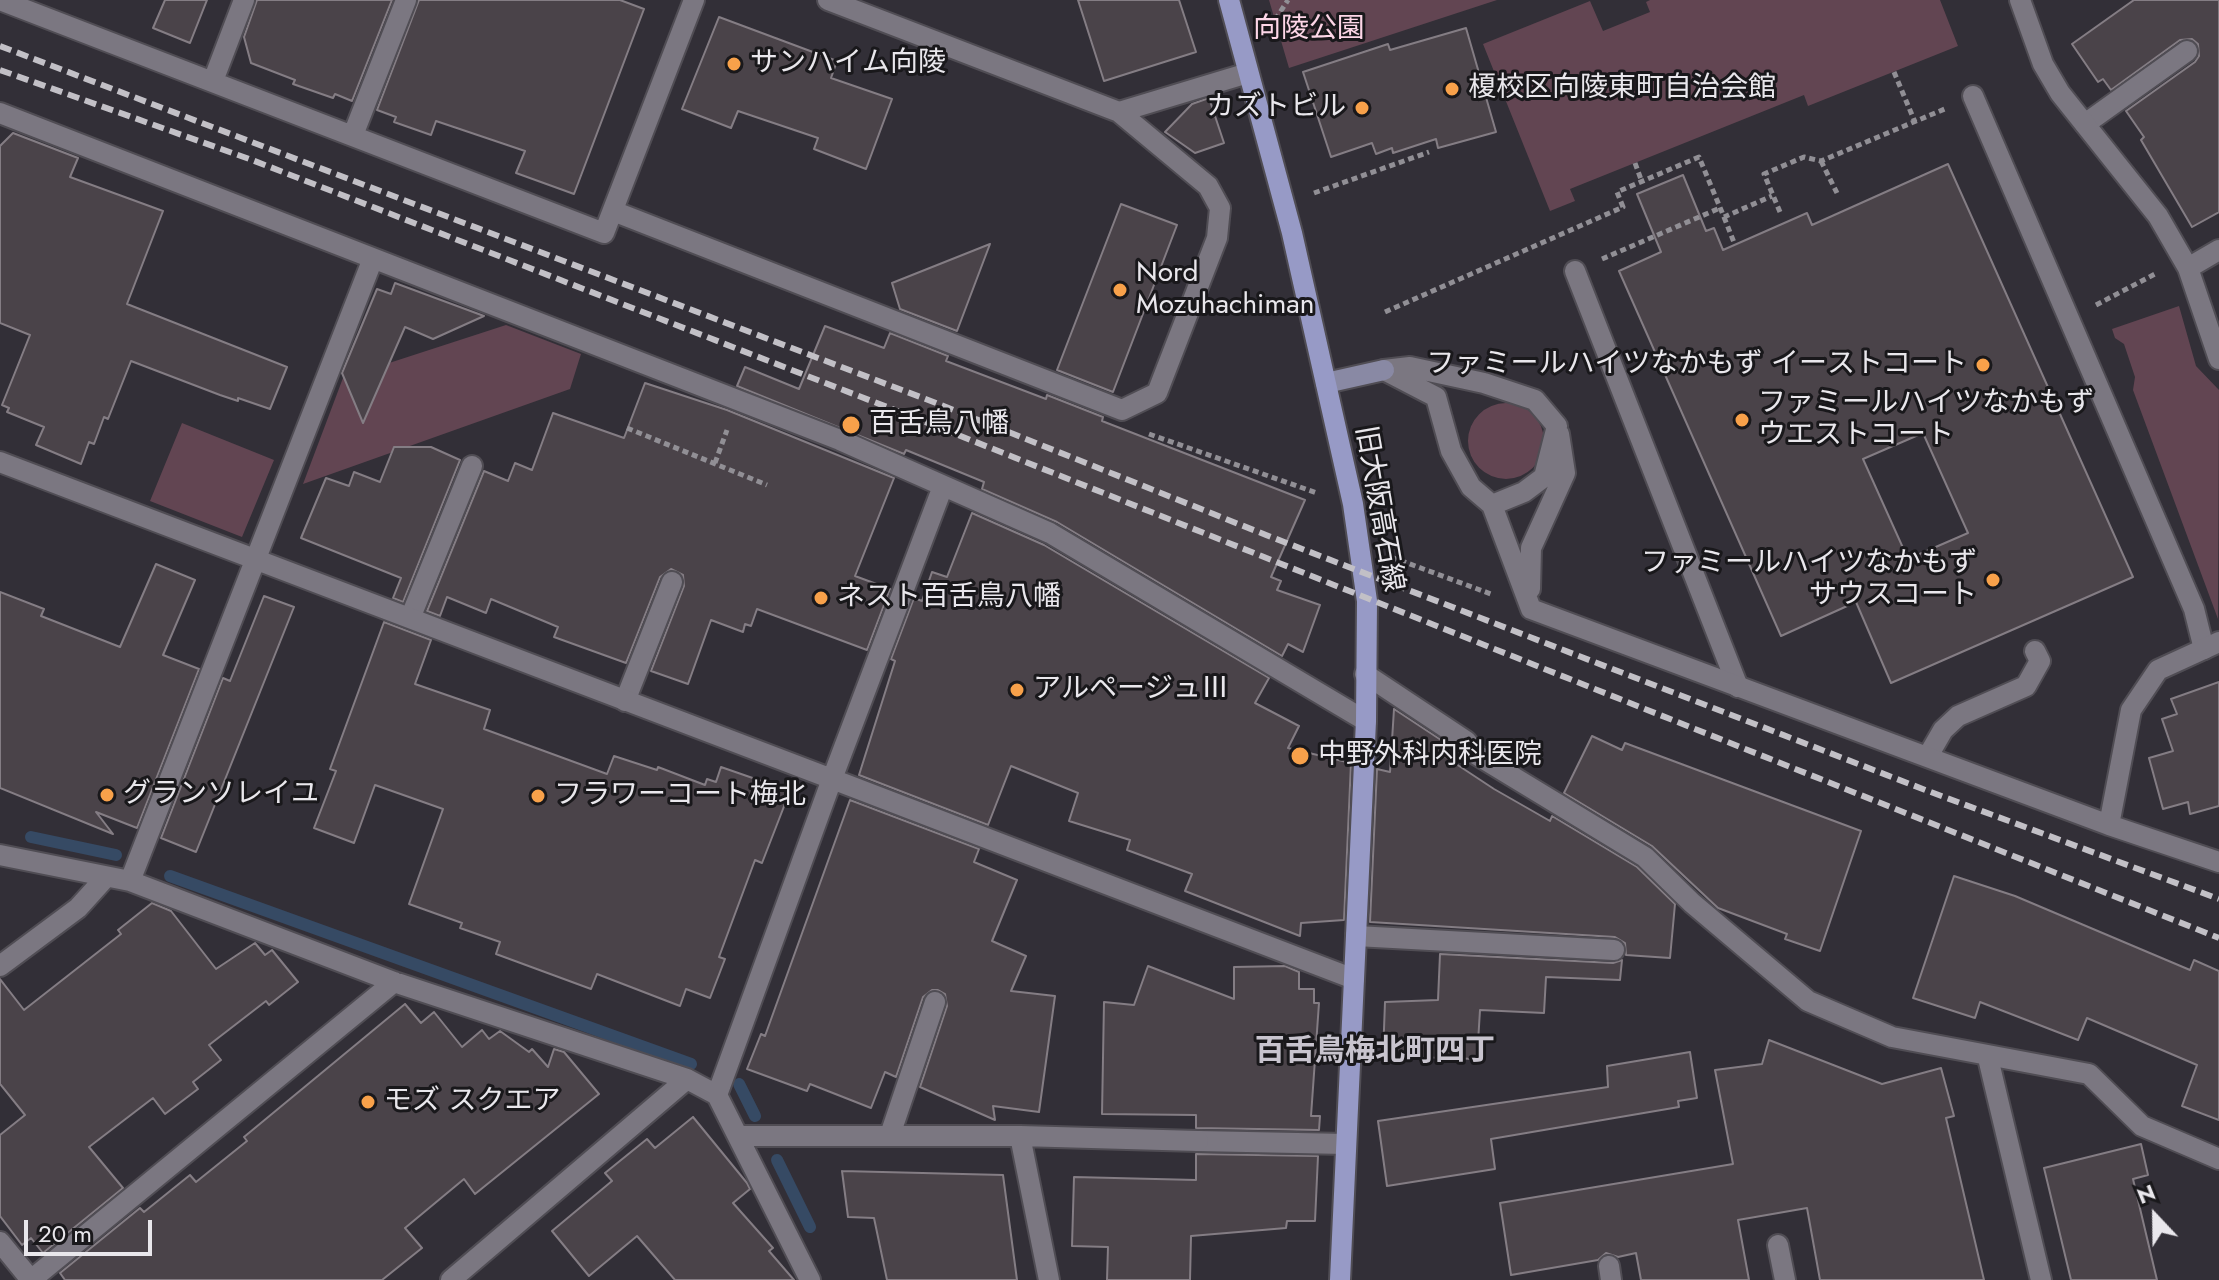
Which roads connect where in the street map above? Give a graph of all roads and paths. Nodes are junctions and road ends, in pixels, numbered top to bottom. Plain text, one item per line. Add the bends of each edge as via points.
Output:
1 (0, 0) edge
2 (244, 0) edge
3 (406, 0) edge
4 (694, 0) edge
5 (828, 0) edge
6 (1229, 0) edge
7 (1288, 0) edge
8 (2020, 0) edge
9 (1265, 25) dead end
10 (2187, 51) dead end
11 (1894, 72) dead end
12 (1248, 73) junction
13 (213, 81) junction
14 (1973, 96) joint
15 (1119, 112) junction
16 (0, 113) edge
17 (1915, 122) junction
18 (2085, 124) junction
19 (353, 135) junction
20 (1429, 152) dead end
21 (1821, 161) junction
22 (1635, 163) dead end
23 (1642, 182) junction
24 (1314, 193) dead end
25 (1837, 193) dead end
26 (1772, 196) junction
27 (1720, 208) junction
28 (613, 211) junction
29 (1780, 212) dead end
30 (1724, 217) junction
31 (1735, 245) dead end
32 (2219, 250) edge
33 (372, 261) junction
34 (2185, 264) junction
35 (1575, 271) joint
36 (1385, 312) dead end
37 (2070, 318) junction
38 (2219, 359) edge
39 (1384, 370) junction
40 (1326, 383) junction
41 (1135, 404) junction
42 (1557, 426) junction
43 (627, 428) dead end
44 (0, 462) edge
45 (472, 466) dead end
46 (767, 485) dead end
47 (943, 486) junction
48 (1325, 496) dead end
49 (1492, 505) junction
50 (1360, 546) junction
51 (255, 557) junction
52 (672, 582) dead end
53 (1531, 609) junction
54 (411, 616) junction
55 (2212, 645) edge
56 (2035, 651) dead end
57 (1365, 674) junction
58 (1738, 687) junction
59 (625, 701) junction
60 (1366, 721) junction
61 (1928, 756) junction
62 (832, 779) junction
63 (2109, 825) junction
64 (0, 855) edge
65 (2219, 862) edge
66 (106, 877) junction
67 (130, 881) junction
68 (1356, 936) junction
69 (1614, 950) dead end
70 (0, 966) edge
71 (1354, 979) junction
72 (394, 982) junction
73 (935, 1002) dead end
74 (1988, 1058) junction
75 (687, 1079) junction
76 (717, 1095) junction
77 (890, 1135) junction
78 (738, 1136) junction
79 (1020, 1136) junction
80 (1346, 1144) junction
81 (2219, 1159) edge
82 (0, 1242) edge
83 (1778, 1245) dead end
84 (31, 1280) edge
85 (451, 1280) edge
86 (810, 1280) edge
87 (1049, 1280) edge
88 (1340, 1280) edge
89 (1785, 1280) edge
90 (2041, 1280) edge

1 - 13 street
2 - 13 street
3 - 19 street
4 - 28 street
5 - 15 street via 1004,58
6 - 12 main road, 旧大阪高石線
7 - 9 path
8 - 18 street via 2043,64
10 - 18 street
11 - 17 path
12 - 15 street
12 - 40 main road, 旧大阪高石線
13 - 19 street
14 - 17 path
14 - 37 street
15 - 41 street via 1208,186 1220,208 1217,238 1157,393
16 - 33 street
17 - 21 path
18 - 34 street via 2158,216
19 - 28 street via 604,233
20 - 24 path
21 - 25 path
21 - 26 path via 1804,157 1764,174
22 - 23 path
23 - 27 path via 1699,157
23 - 36 path via 1617,192 1623,207
26 - 29 path
26 - 30 path
27 - 30 path
27 - 35 path
28 - 41 street via 1122,410
30 - 31 path
32 - 34 street
33 - 47 street via 840,440
33 - 51 street
34 - 37 path
34 - 38 street
35 - 58 street
37 - 55 street
39 - 40 street
39 - 42 street via 1410,367 1496,387 1535,400
39 - 49 street via 1436,397 1451,451 1471,487
40 - 50 main road, 旧大阪高石線
41 - 48 path via 1147,433
42 - 49 street via 1544,477
42 - 53 street via 1565,473 1531,548
43 - 46 path
44 - 51 street
45 - 54 street
47 - 60 street via 1050,533
47 - 62 street
49 - 53 street
50 - 53 path
50 - 57 main road, 旧大阪高石線 via 1367,601
51 - 54 street
51 - 67 street
52 - 59 street
53 - 58 street
54 - 59 street
55 - 63 street via 2158,670 2131,710
56 - 61 street via 2040,661 2026,686 1958,716
57 - 60 main road, 旧大阪高石線
57 - 74 street via 1466,741 1477,755 1645,857 1808,1001 1892,1037
58 - 61 street
59 - 62 street
60 - 68 main road, 旧大阪高石線
61 - 63 street
62 - 71 street
62 - 76 street
63 - 65 street
64 - 66 street
66 - 67 street
66 - 70 street via 78,908
67 - 72 street
68 - 69 street
68 - 71 main road, 旧大阪高石線
71 - 80 main road, 旧大阪高石線
72 - 75 street
72 - 84 street
73 - 77 street
74 - 81 street via 2089,1074 2142,1126
74 - 90 street
75 - 76 street
75 - 85 street
76 - 78 street
77 - 78 street
77 - 79 street
78 - 86 street
79 - 80 street
79 - 87 street
80 - 88 main road, 旧大阪高石線
82 - 84 street
83 - 89 street

